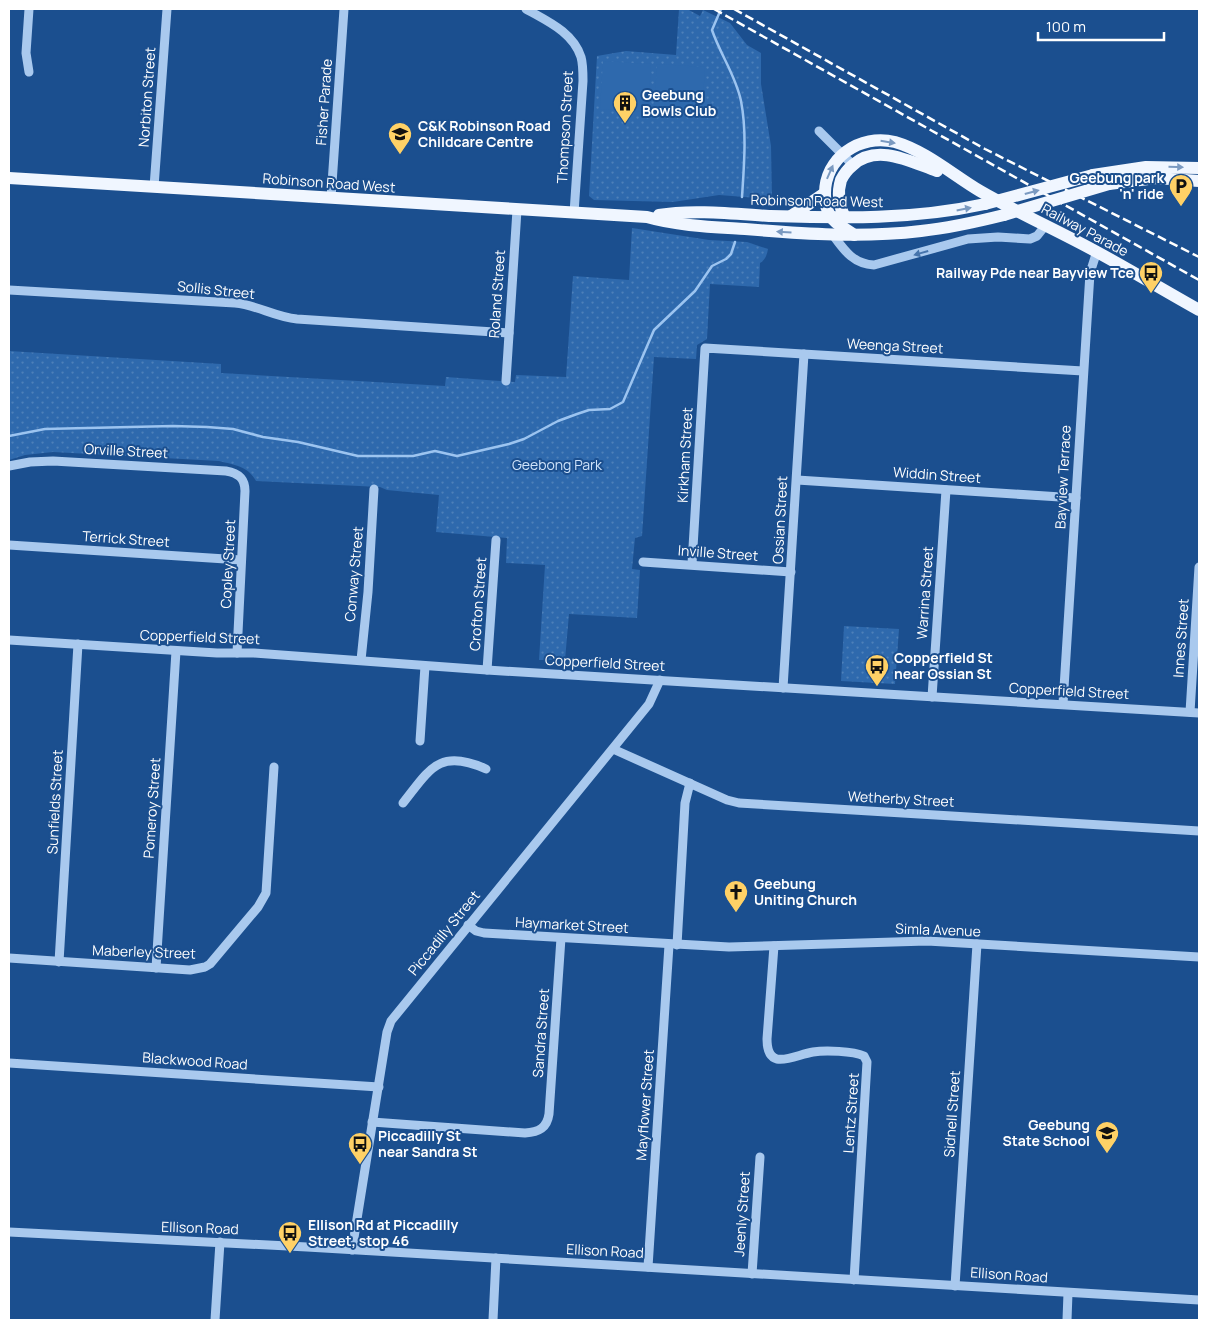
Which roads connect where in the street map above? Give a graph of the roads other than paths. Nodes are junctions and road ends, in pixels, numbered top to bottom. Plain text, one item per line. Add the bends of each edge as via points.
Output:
1 (29, 9) edge
2 (167, 9) edge
3 (344, 9) edge
4 (526, 9) edge
5 (29, 72) dead end
6 (819, 131) dead end
7 (843, 154) junction
8 (853, 164) junction
9 (1199, 168) edge
10 (956, 177) junction
11 (9, 178) edge
12 (1199, 181) edge
13 (154, 187) junction
14 (825, 193) junction
15 (331, 198) junction
16 (517, 210) junction
17 (574, 213) junction
18 (791, 216) junction
19 (647, 217) junction
20 (831, 217) junction
21 (845, 218) junction
22 (1045, 226) junction
23 (833, 235) junction
24 (854, 235) junction
25 (1096, 252) junction
26 (9, 290) edge
27 (1199, 310) edge
28 (508, 333) junction
29 (705, 348) joint
30 (804, 354) junction
31 (1083, 371) junction
32 (506, 381) dead end
33 (9, 466) edge
34 (241, 477) joint
35 (797, 480) junction
36 (374, 489) dead end
37 (946, 490) junction
38 (1076, 498) junction
39 (496, 540) dead end
40 (9, 545) edge
41 (241, 560) junction
42 (643, 562) dead end
43 (692, 564) junction
44 (1199, 567) edge
45 (791, 572) junction
46 (9, 640) edge
47 (78, 644) junction
48 (176, 651) junction
49 (237, 653) junction
50 (361, 660) junction
51 (425, 666) junction
52 (487, 670) junction
53 (660, 680) junction
54 (783, 688) junction
55 (932, 697) junction
56 (1063, 704) junction
57 (1195, 712) edge
58 (420, 741) dead end
59 (613, 749) junction
60 (274, 767) dead end
61 (486, 769) dead end
62 (690, 783) junction
63 (403, 803) dead end
64 (1199, 830) edge
65 (468, 925) junction
66 (562, 938) junction
67 (977, 944) junction
68 (673, 945) junction
69 (774, 946) junction
70 (1199, 957) edge
71 (9, 958) edge
72 (59, 962) junction
73 (156, 968) junction
74 (9, 1063) edge
75 (379, 1087) junction
76 (372, 1122) junction
77 (760, 1157) dead end
78 (9, 1232) edge
79 (220, 1242) junction
80 (352, 1250) junction
81 (496, 1258) junction
82 (648, 1267) junction
83 (752, 1274) junction
84 (854, 1280) junction
85 (954, 1286) junction
86 (1068, 1293) junction
87 (1199, 1300) edge
88 (215, 1320) edge
89 (493, 1320) edge
90 (1067, 1320) edge

1 - 5 street via 26,53
2 - 13 street, Norbiton Street
3 - 15 street, Fisher Parade
4 - 17 street, Thompson Street via 562,30 577,47 582,59
6 - 7 street
7 - 8 street
7 -> 10 main road, Railway Parade via 867,142 895,142
14 -> 7 main road, Railway Parade via 830,171
8 - 10 main road, Railway Parade via 864,157 883,155
8 - 21 main road via 842,177 839,190
21 -> 9 main road, Robinson Road West, bridge via 945,212 1093,175 1146,167
10 - 22 main road, Railway Parade
11 - 13 main road, Robinson Road West
12 - 24 main road, Robinson Road West, bridge via 1156,178 1109,184 960,225
13 - 15 main road, Robinson Road West
14 - 18 main road
14 - 20 main road, Railway Parade
15 - 16 main road, Robinson Road West
16 - 17 main road, Robinson Road West
16 - 28 street, Roland Street
17 - 19 main road, Robinson Road West
18 - 19 main road, Robinson Road West via 664,214
18 - 20 main road, Robinson Road West
23 -> 19 main road, Robinson Road West via 662,222
20 - 21 main road, Robinson Road West
20 - 24 main road
22 -> 23 street via 1030,239 998,237 961,241 874,265 852,258
22 - 25 main road, Railway Parade
23 - 24 main road, Robinson Road West
25 - 27 main road, Railway Parade
25 - 31 street, Bayview Terrace via 1090,273
26 - 28 street, Sollis Street via 235,303 297,319
28 - 32 street, Roland Street
29 - 30 street, Weenga Street
29 - 43 street, Kirkham Street
30 - 31 street, Weenga Street
30 - 35 street, Ossian Street
31 - 38 street, Bayview Terrace
33 - 34 street, Orville Street via 53,461 226,471
34 - 41 street, Copley Street via 245,490
35 - 37 street, Widdin Street
35 - 45 street, Ossian Street
36 - 50 street, Conway Street
37 - 38 street, Widdin Street
37 - 55 street, Warrina Street
38 - 56 street, Bayview Terrace
39 - 52 street, Crofton Street
40 - 41 street, Terrick Street
41 - 49 street, Copley Street
42 - 43 street, Inville Street
43 - 45 street, Inville Street
44 - 57 street, Innes Street
45 - 54 street, Ossian Street
46 - 47 street, Copperfield Street
47 - 48 street, Copperfield Street
47 - 72 street, Sunfields Street
48 - 49 street, Copperfield Street
48 - 73 street, Pomeroy Street
49 - 50 street, Copperfield Street
50 - 51 street, Copperfield Street
51 - 52 street, Copperfield Street
51 - 58 street
52 - 53 street, Copperfield Street
53 - 54 street, Copperfield Street
53 - 59 street, Piccadilly Street via 649,704
54 - 55 street, Copperfield Street
55 - 56 street, Copperfield Street
56 - 57 street, Copperfield Street
59 - 62 street, Wetherby Street
59 - 65 street, Piccadilly Street
60 - 73 street, Maberley Street via 268,886 263,900 210,964 190,970
61 - 63 street via 461,762 439,763 427,772
62 - 64 street, Wetherby Street via 739,803
62 - 68 street, Mayflower Street via 685,803
65 - 66 street, Haymarket Street via 484,933
65 - 75 street, Piccadilly Street via 391,1021
66 - 68 street, Haymarket Street
66 - 76 street, Sandra Street via 547,1132
67 - 69 street, Simla Avenue via 910,941
67 - 70 street, Simla Avenue
67 - 85 street, Sidnell Street
68 - 69 street, Simla Avenue
68 - 82 street, Mayflower Street
69 - 84 street, Lentz Street via 768,1052 781,1060 820,1051 855,1053 864,1056 868,1066
71 - 72 street, Maberley Street
72 - 73 street, Maberley Street
74 - 75 street, Blackwood Road
75 - 76 street, Piccadilly Street
76 - 80 street, Piccadilly Street
77 - 83 street, Jeenly Street
78 - 79 street, Ellison Road
79 - 80 street, Ellison Road
79 - 88 street
80 - 81 street, Ellison Road
81 - 82 street, Ellison Road
81 - 89 street
82 - 83 street, Ellison Road
83 - 84 street, Ellison Road
84 - 85 street, Ellison Road
85 - 86 street, Ellison Road
86 - 87 street, Ellison Road
86 - 90 street

